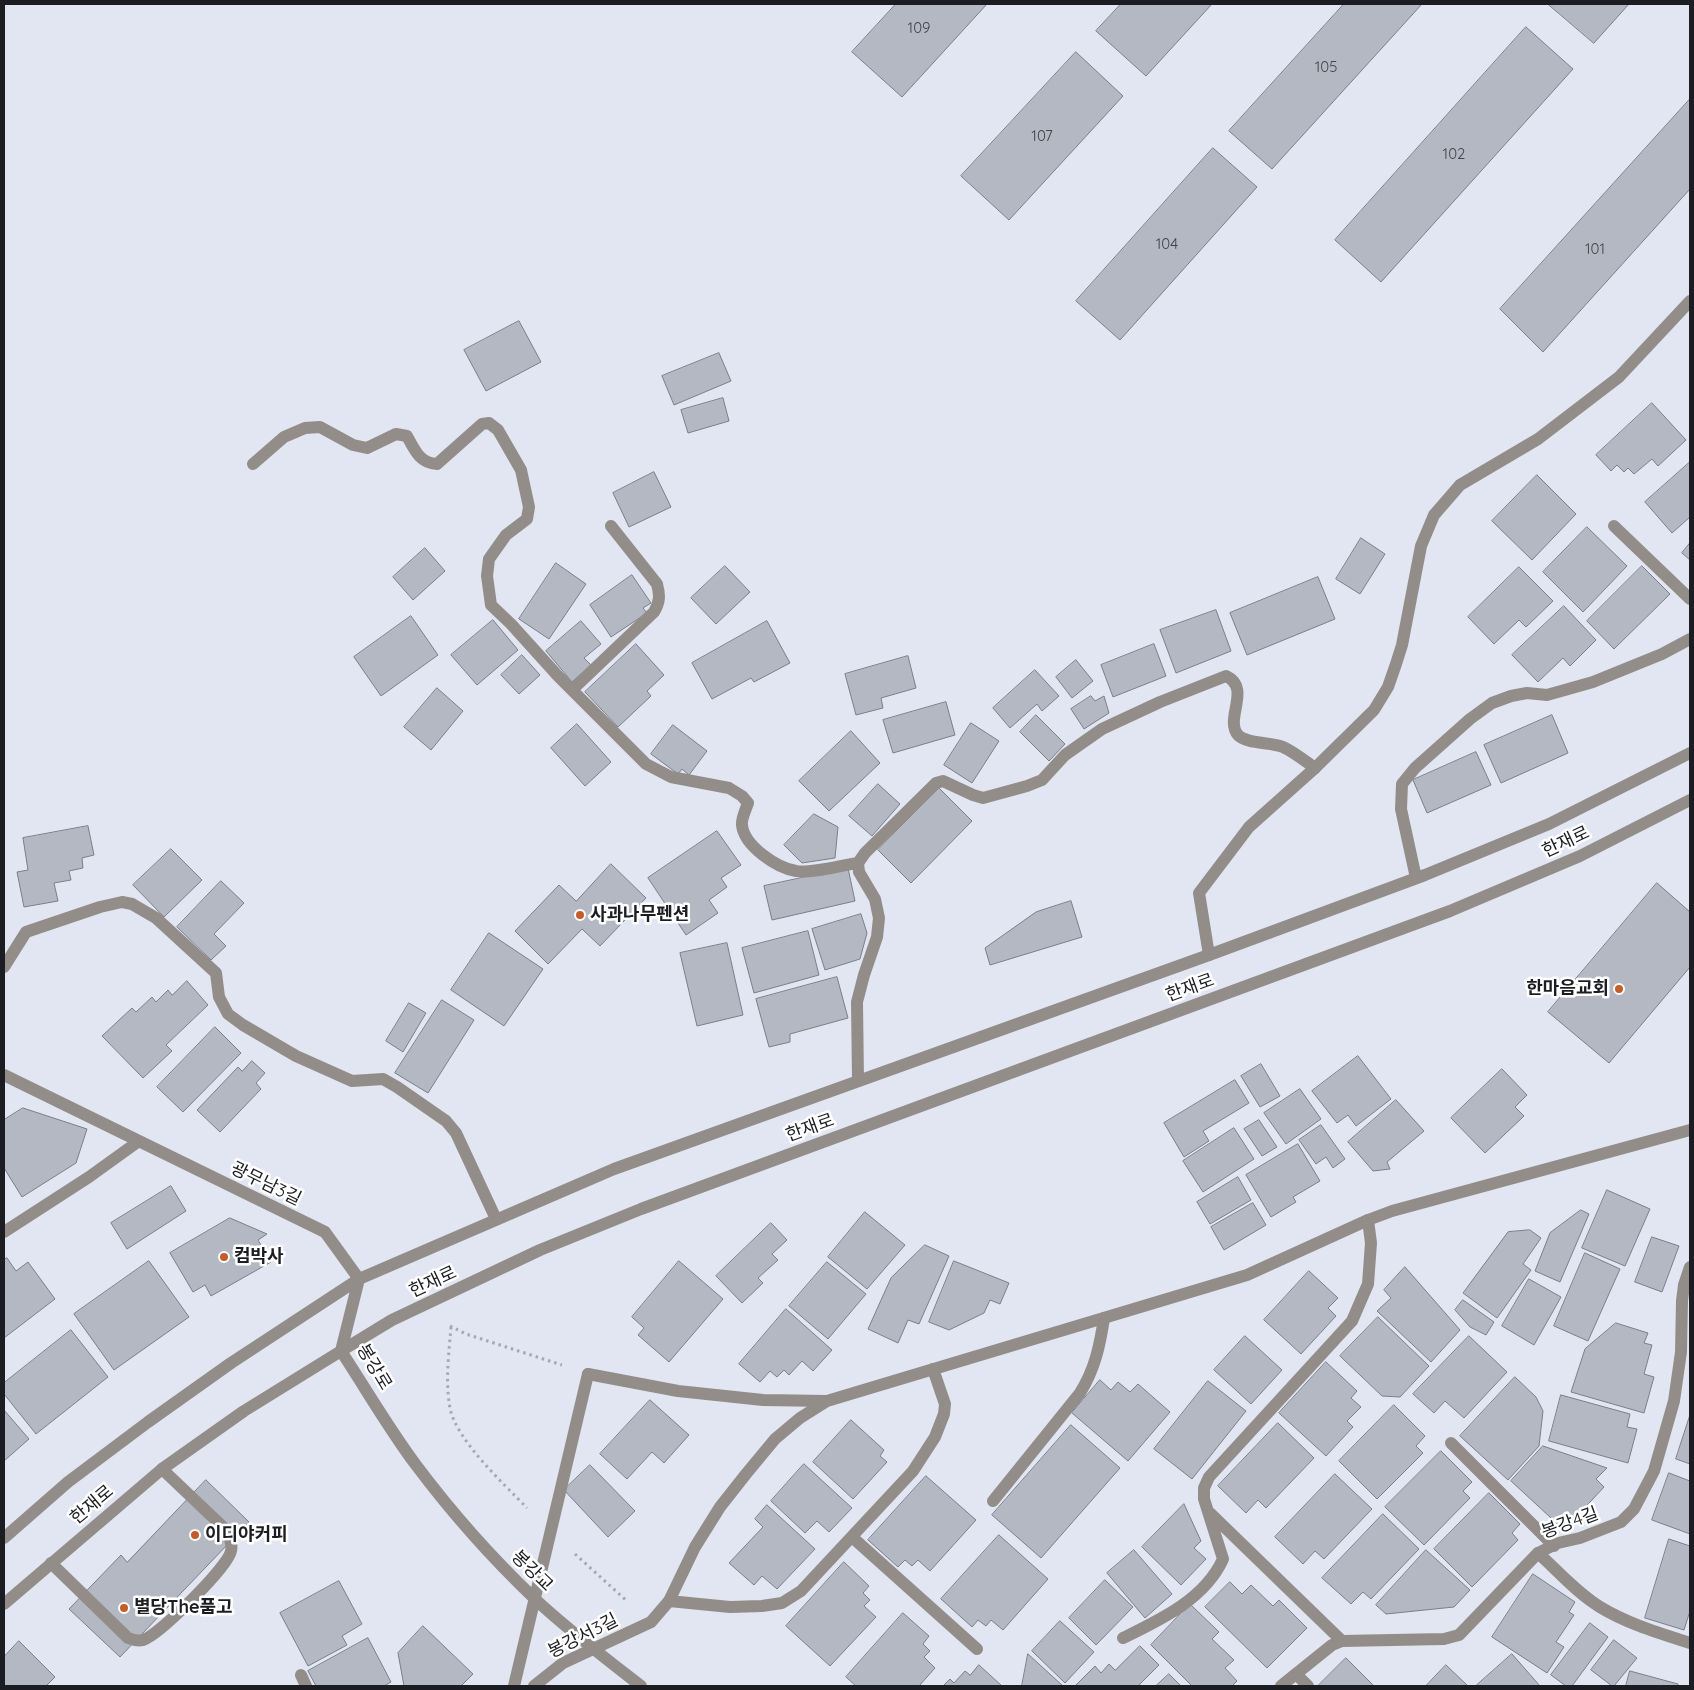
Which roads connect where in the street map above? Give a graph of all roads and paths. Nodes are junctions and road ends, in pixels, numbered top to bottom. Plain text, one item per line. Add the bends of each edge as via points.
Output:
1 (1690, 301) edge
2 (253, 464) dead end
3 (611, 526) dead end
4 (1614, 526) dead end
5 (1690, 599) edge
6 (1690, 639) edge
7 (572, 690) junction
8 (1690, 752) edge
9 (1315, 768) junction
10 (1690, 800) edge
11 (858, 863) junction
12 (1416, 878) junction
13 (1209, 956) junction
14 (4, 967) edge
15 (4, 1075) edge
16 (858, 1081) junction
17 (1690, 1130) edge
18 (139, 1141) junction
19 (496, 1219) junction
20 (1368, 1220) junction
21 (4, 1232) edge
22 (1690, 1267) edge
23 (359, 1279) junction
24 (429, 1303) junction
25 (1104, 1318) junction
26 (451, 1326) junction
27 (341, 1351) junction
28 (933, 1369) junction
29 (588, 1374) junction
30 (828, 1401) junction
31 (1451, 1443) dead end
32 (471, 1447) dead end
33 (416, 1464) joint
34 (162, 1469) junction
35 (992, 1501) dead end
36 (1208, 1511) junction
37 (852, 1537) junction
38 (4, 1538) edge
39 (1554, 1546) junction
40 (1538, 1553) junction
41 (51, 1563) junction
42 (669, 1601) junction
43 (4, 1604) edge
44 (1123, 1638) dead end
45 (1342, 1641) junction
46 (1690, 1643) edge
47 (978, 1649) dead end
48 (1296, 1674) junction
49 (514, 1686) edge
50 (534, 1686) edge
51 (640, 1686) edge
52 (1281, 1686) edge
53 (1308, 1686) edge

1 - 9 street via 1620,377 1538,439 1460,485 1434,515 1421,546 1402,645 1388,687 1374,710
2 - 7 street via 284,437 305,428 320,427 353,446 367,448 396,434 407,436 417,454 428,464 437,464 482,424 489,422 498,430 521,470 529,507 527,519 506,535 489,559 486,576 491,605
3 - 7 street via 657,584 659,604
4 - 5 street
6 - 12 street via 1593,682 1547,695 1526,693 1511,696 1492,703 1470,719 1415,768 1402,784 1401,809
7 - 11 street via 646,764 671,777 729,788 742,796 748,803 742,824 745,835 752,847 765,856 797,872
8 - 12 street, 한재로 via 1549,824
9 - 11 street via 1283,747 1245,740 1237,735 1238,688 1233,679 1226,676 1102,729 1066,755 1042,780 1028,786 983,798 943,781 936,783 865,852
9 - 13 street via 1249,827 1199,893
10 - 24 street, 한재로 via 1580,856 1450,911 642,1209 540,1250
11 - 16 street via 859,872 875,899 879,918 877,937 857,1002
12 - 13 street, 한재로
13 - 16 street, 한재로
14 - 19 street via 26,932 100,907 122,902 132,904 168,927 216,973 219,997 228,1014 243,1025 296,1056 352,1081 383,1079 446,1121 456,1133
15 - 18 street, 광무남3길
16 - 19 street, 한재로 via 614,1169
17 - 20 street
18 - 21 street
18 - 23 street, 광무남3길 via 325,1232
19 - 23 street, 한재로
20 - 25 street via 1247,1275
20 - 36 street via 1371,1243 1368,1284 1352,1320 1209,1477 1204,1488
22 - 39 street, 봉강4길 via 1682,1301 1679,1377 1654,1471 1634,1509 1622,1522
23 - 27 street, 봉강로
23 - 38 street, 한재로 via 148,1422 68,1482
24 - 26 path
24 - 27 street, 한재로 via 392,1320
25 - 28 street
25 - 35 street via 1088,1380
26 - 29 path via 487,1342
26 - 32 path via 450,1408 457,1427
27 - 33 street, 봉강로
27 - 34 street, 한재로 via 244,1411
28 - 30 street
28 - 37 street via 945,1404 935,1437 913,1471
29 - 30 street via 678,1391 763,1400
29 - 49 street
30 - 42 street via 774,1439 746,1474 695,1547
31 - 39 street
33 - 51 street, 봉강교 via 490,1554 536,1600
34 - 41 street, 한재로
34 - 41 street via 222,1526 230,1538 231,1551 216,1573 165,1626 144,1640 128,1638
36 - 44 street via 1223,1559 1217,1571 1206,1586 1175,1610
36 - 45 street
37 - 42 street via 801,1591 782,1603 730,1607
37 - 47 street
39 - 40 street, 봉강4길
40 - 45 street, 봉강4길 via 1459,1636
40 - 46 street via 1598,1607 1639,1627
41 - 43 street, 한재로
42 - 50 street, 봉강서3길 via 650,1622 563,1662
45 - 48 street via 1332,1645
48 - 52 street
48 - 53 street

